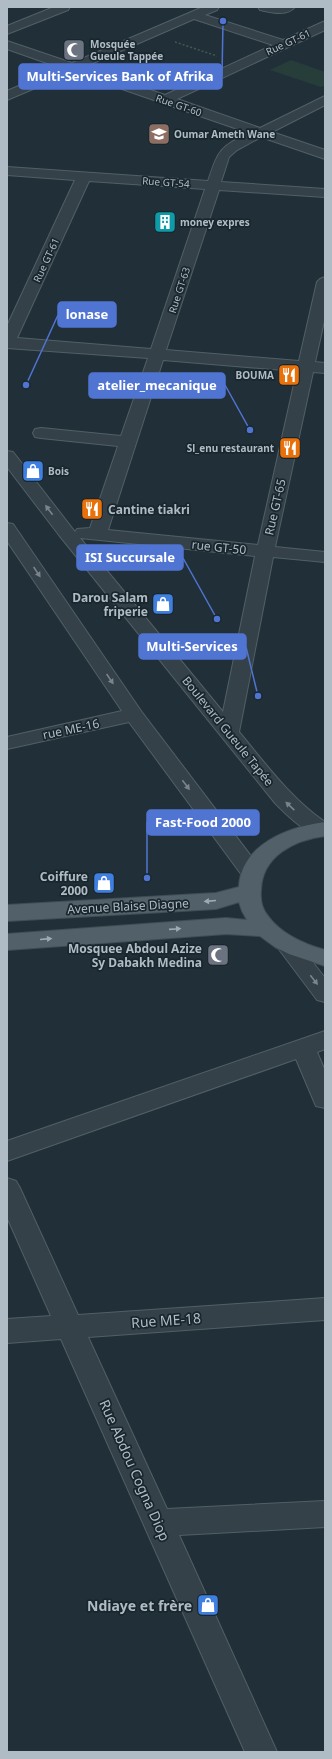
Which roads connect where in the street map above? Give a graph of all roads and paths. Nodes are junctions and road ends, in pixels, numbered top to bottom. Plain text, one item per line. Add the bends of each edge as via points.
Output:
1 (64, 7) edge
2 (213, 7) edge
3 (264, 7) edge
4 (289, 7) edge
5 (194, 15) junction
6 (325, 25) edge
7 (7, 30) edge
8 (151, 34) junction
9 (284, 44) junction
10 (7, 45) edge
11 (243, 63) junction
12 (72, 68) junction
13 (7, 96) edge
14 (164, 100) junction
15 (325, 100) edge
16 (260, 133) junction
17 (325, 155) edge
18 (7, 171) edge
19 (84, 176) junction
20 (213, 185) junction
21 (325, 193) edge
22 (325, 282) edge
23 (7, 342) edge
24 (157, 354) junction
25 (306, 366) junction
26 (325, 368) edge
27 (41, 433) dead end
28 (128, 442) junction
29 (7, 456) edge
30 (7, 528) edge
31 (65, 531) junction
32 (98, 535) junction
33 (15, 552) edge
34 (265, 552) junction
35 (325, 557) edge
36 (134, 715) junction
37 (229, 732) junction
38 (7, 742) edge
39 (323, 829) edge
40 (250, 882) junction
41 (120, 907) junction
42 (7, 913) edge
43 (266, 929) junction
44 (124, 932) junction
45 (7, 942) edge
46 (286, 944) junction
47 (325, 958) edge
48 (325, 994) edge
49 (325, 1040) edge
50 (303, 1048) junction
51 (325, 1099) edge
52 (7, 1151) edge
53 (7, 1188) edge
54 (325, 1309) edge
55 (69, 1326) junction
56 (7, 1330) edge
57 (325, 1514) edge
58 (159, 1523) junction
59 (261, 1752) edge

1 - 7 street
2 - 5 street
3 - 4 street via 278,10
5 - 8 street
5 - 9 street
6 - 9 street, Rue GT-61
8 - 11 path
8 - 12 street
9 - 11 street, Rue GT-61
10 - 12 street, Rue GT-60
11 - 14 street, Rue GT-61
12 - 13 street
12 - 14 street, Rue GT-60
14 - 16 street, Rue GT-60
15 - 16 street, Rue GT-63
16 - 17 street, Rue GT-60
16 - 20 street, Rue GT-63 via 226,151
18 - 19 street, Rue GT-54
19 - 20 street, Rue GT-54
19 - 23 street, Rue GT-61
20 - 21 street, Rue GT-54
20 - 24 street, Rue GT-63
22 - 25 street, Rue GT-65
23 - 24 street
24 - 25 street
24 - 28 street, Rue GT-63
25 - 26 street
25 - 34 street, Rue GT-65
27 - 28 street
28 - 32 street, Rue GT-63
31 -> 29 street, Boulevard Gueule Tapée
30 - 33 street
31 - 32 street, rue GT-50
31 - 37 street, Boulevard Gueule Tapée
32 - 34 street, rue GT-50
33 -> 36 street
34 - 35 street, rue GT-50
34 - 37 street, Rue GT-65
36 - 38 street, rue ME-16
36 -> 40 street
39 -> 37 street, Boulevard Gueule Tapée via 300,815 282,798
39 - 40 main road via 277,844 258,862
40 -> 41 main road, Avenue Blaise Diagne via 216,901
40 - 43 main road via 253,911
41 - 42 main road, Avenue Blaise Diagne
41 - 44 main road
44 -> 43 main road, Avenue Blaise Diagne via 226,926
43 - 46 main road
45 -> 44 main road, Avenue Blaise Diagne
46 - 47 main road
46 -> 48 street
49 - 50 street
50 - 51 street
50 - 52 street
53 - 55 street, Rue Abdou Cogna Diop
54 - 55 street, Rue ME-18
55 - 56 street, Rue ME-18
55 - 58 street, Rue Abdou Cogna Diop
57 - 58 street
58 - 59 street, Rue Abdou Cogna Diop

